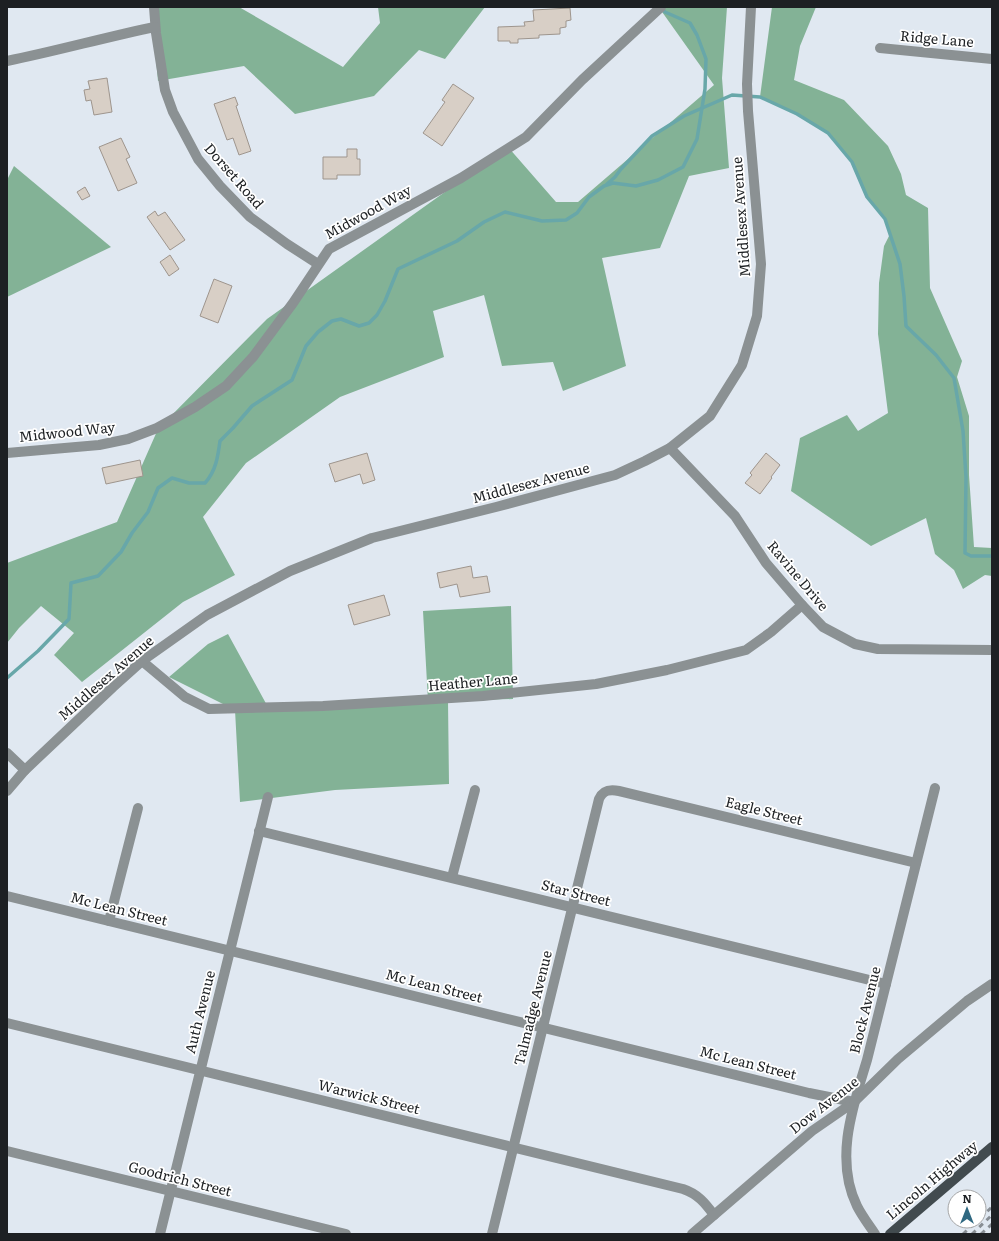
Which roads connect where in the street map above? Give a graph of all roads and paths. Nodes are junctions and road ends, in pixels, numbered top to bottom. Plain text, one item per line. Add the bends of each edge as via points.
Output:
1 (154, 7) edge
2 (660, 7) edge
3 (751, 7) edge
4 (155, 27) junction
5 (880, 48) dead end
6 (992, 59) edge
7 (7, 61) edge
8 (318, 264) junction
9 (670, 448) junction
10 (7, 453) edge
11 (802, 605) junction
12 (992, 650) edge
13 (142, 661) junction
14 (7, 753) edge
15 (25, 770) junction
16 (935, 788) dead end
17 (475, 790) dead end
18 (7, 791) edge
19 (605, 791) joint
20 (268, 797) dead end
21 (138, 808) dead end
22 (259, 830) junction
23 (916, 863) junction
24 (452, 877) junction
25 (7, 896) edge
26 (572, 907) junction
27 (109, 921) junction
28 (230, 951) junction
29 (886, 984) junction
30 (992, 984) edge
31 (7, 1023) edge
32 (543, 1027) junction
33 (201, 1071) junction
34 (854, 1102) junction
35 (513, 1147) junction
36 (992, 1147) edge
37 (7, 1151) edge
38 (171, 1191) junction
39 (714, 1215) junction
40 (160, 1234) edge
41 (346, 1234) edge
42 (492, 1234) edge
43 (692, 1234) edge
44 (875, 1234) edge
45 (890, 1234) edge

1 - 4 street, Dorset Road
2 - 8 street, Midwood Way via 526,137 461,178 330,249
3 - 9 street, Middlesex Avenue via 747,84 761,264 757,316 742,365 710,416
4 - 7 street
4 - 8 street, Dorset Road via 165,90 173,112 198,159 250,217
5 - 6 street, Ridge Lane
8 - 10 street, Midwood Way via 253,357 226,386 195,407 157,428 128,439 99,445
9 - 11 street, Ravine Drive via 735,516 766,563
9 - 13 street, Middlesex Avenue via 615,475 372,538 290,571 207,615
11 - 12 street, Ravine Drive via 824,627 855,644 895,650
11 - 13 street, Heather Lane via 746,650 667,670 596,684 483,696 323,706 209,709 184,697
13 - 15 street, Middlesex Avenue
14 - 15 street
15 - 18 street, Middlesex Avenue
16 - 23 street, Block Avenue
17 - 24 street
19 - 23 street, Eagle Street via 619,791
19 - 26 street, Talmadge Avenue via 599,800
20 - 22 street, Auth Avenue
21 - 27 street
22 - 24 street, Star Street
22 - 28 street, Auth Avenue
23 - 29 street, Block Avenue
24 - 26 street, Star Street
25 - 27 street, Mc Lean Street
26 - 29 street, Star Street
26 - 32 street, Talmadge Avenue
27 - 28 street, Mc Lean Street
28 - 32 street, Mc Lean Street
28 - 33 street, Auth Avenue
29 - 34 street, Block Avenue
30 - 34 street, Dow Avenue via 967,1001 904,1054
31 - 33 street, Warwick Street
32 - 34 street, Mc Lean Street
32 - 35 street, Talmadge Avenue
33 - 35 street, Warwick Street
33 - 38 street, Auth Avenue
34 - 39 street, Dow Avenue via 812,1131
34 - 44 street, Block Avenue via 846,1150 847,1179 857,1206
35 - 39 street, Warwick Street via 688,1191 700,1197
35 - 42 street, Talmadge Avenue
36 - 45 main road, Lincoln Highway
37 - 38 street, Goodrich Street
38 - 40 street, Auth Avenue
38 - 41 street, Goodrich Street
39 - 43 street, Dow Avenue

